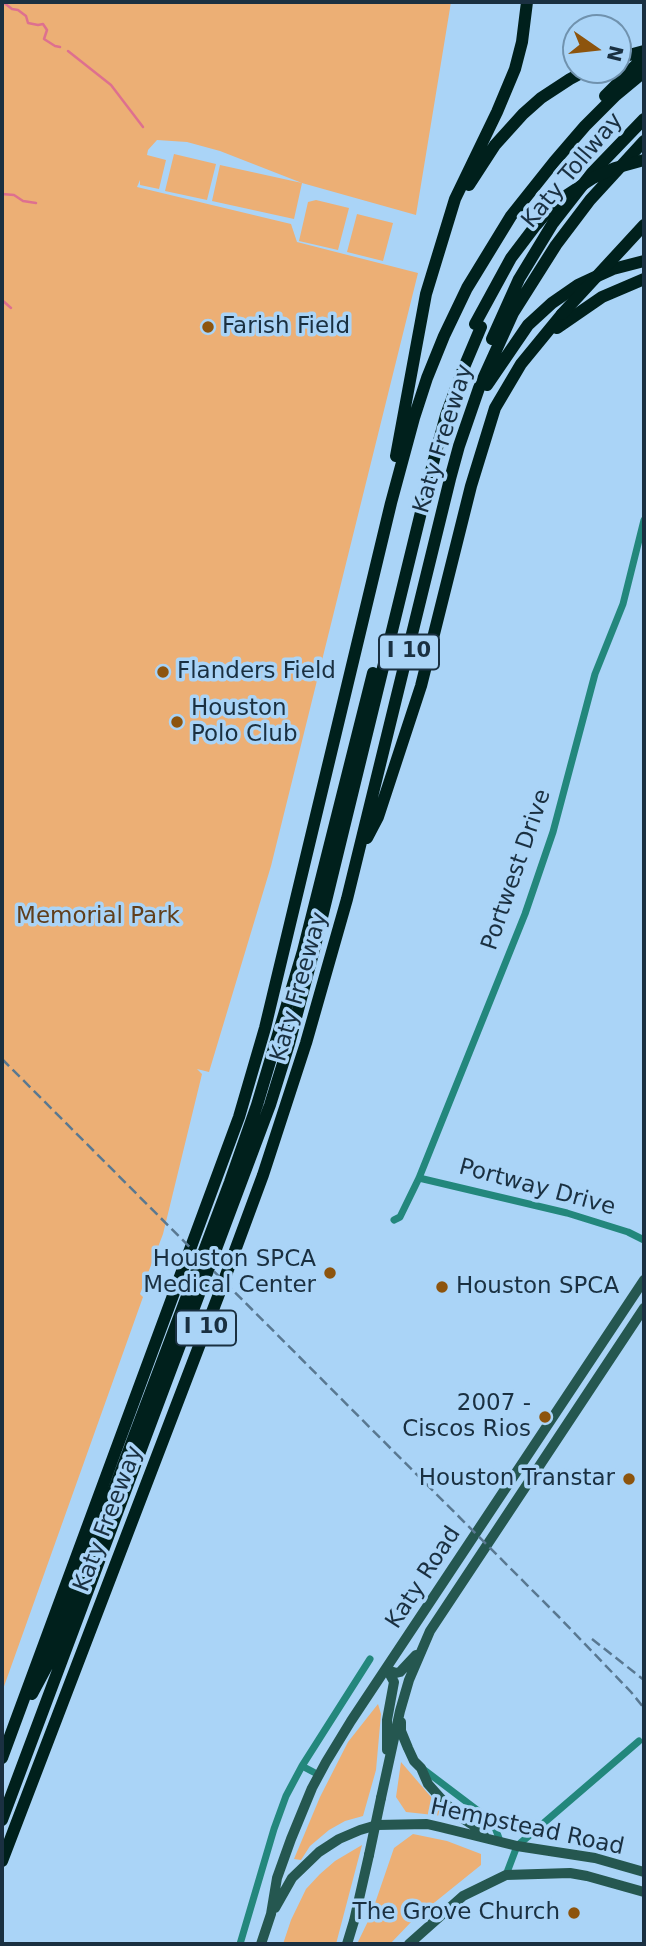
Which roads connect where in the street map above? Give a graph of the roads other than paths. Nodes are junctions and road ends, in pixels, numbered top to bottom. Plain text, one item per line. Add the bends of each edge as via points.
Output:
1 (527, 2) edge
2 (644, 57) edge
3 (644, 72) edge
4 (562, 84) edge
5 (644, 119) edge
6 (585, 126) junction
7 (644, 141) edge
8 (644, 160) edge
9 (644, 166) edge
10 (644, 225) edge
11 (445, 230) junction
12 (644, 261) edge
13 (644, 279) edge
14 (478, 326) junction
15 (546, 336) junction
16 (459, 446) junction
17 (644, 520) edge
18 (369, 596) junction
19 (357, 857) junction
20 (419, 1178) junction
21 (394, 1220) dead end
22 (644, 1240) edge
23 (644, 1280) edge
24 (644, 1308) edge
25 (583, 1372) junction
26 (598, 1378) junction
27 (422, 1648) junction
28 (370, 1659) dead end
29 (387, 1669) junction
30 (400, 1711) junction
31 (336, 1712) junction
32 (351, 1721) junction
33 (12, 1731) junction
34 (639, 1741) dead end
35 (2, 1758) edge
36 (387, 1764) junction
37 (302, 1766) junction
38 (421, 1768) junction
39 (319, 1776) junction
40 (2, 1820) edge
41 (485, 1837) junction
42 (500, 1841) junction
43 (517, 1846) junction
44 (2, 1861) edge
45 (644, 1872) edge
46 (501, 1877) junction
47 (644, 1892) edge
48 (271, 1914) junction
49 (240, 1944) edge
50 (261, 1944) edge
51 (346, 1944) edge
52 (409, 1944) edge

1 - 11 highway via 515,69
2 - 6 highway via 606,94
3 - 6 highway, Katy Freeway / I 10
4 - 11 highway via 541,98 502,137
5 - 16 highway, Katy Tollway via 572,198 519,279 491,342
6 - 18 highway, Katy Freeway / I 10 via 499,234 444,336 414,418
7 - 16 highway, Katy Freeway / I 10 via 590,200 526,292 490,362
8 - 14 highway, bridge via 593,178 548,211 511,258
9 - 14 highway via 596,184 552,215 527,245
10 - 15 highway, bridge
11 - 18 highway via 425,294
12 - 16 highway via 578,285 534,319 489,381
13 - 15 highway via 602,298
14 - 33 highway via 456,369 426,459 303,951 257,1105 52,1654
14 - 40 highway via 433,463 315,946 270,1105
15 - 19 highway via 521,364 495,408 421,686 377,817
16 - 19 highway, Katy Freeway / I 10
17 - 20 street, Portwest Drive via 623,604 594,674 549,846
18 - 33 highway, Katy Freeway / I 10 via 265,1028 239,1117
19 - 44 highway, Katy Freeway / I 10 via 306,1043 263,1175
20 - 21 street, Portwest Drive via 400,1217
20 - 22 street, Portway Drive via 567,1213
23 - 25 main road, Katy Road
24 - 26 main road, Katy Road
25 - 26 main road
25 - 29 main road, Katy Road
26 - 27 main road, Katy Road
27 - 29 main road via 400,1672
27 - 30 main road, Katy Road
28 - 31 street
29 - 32 main road, Katy Road
29 - 36 main road via 394,1682 386,1734
30 - 36 main road, Katy Road
30 - 38 main road via 401,1731
31 - 32 street
31 - 37 street
32 - 39 main road, Katy Road
33 - 35 highway, Katy Freeway / I 10
34 - 43 street
36 - 51 main road, Katy Road, bridge
37 - 39 street
37 - 49 street via 274,1829
38 - 41 main road via 444,1803
38 - 42 street via 493,1822
39 - 48 main road, Katy Road via 277,1878
41 - 42 main road, Hempstead Road
41 - 48 main road, Hempstead Road via 427,1824 360,1830 306,1863
42 - 43 main road, Hempstead Road
43 - 45 main road, Hempstead Road via 595,1858
43 - 46 street
46 - 47 main road, Hempstead Road via 570,1873
46 - 52 main road via 463,1896
48 - 50 main road

